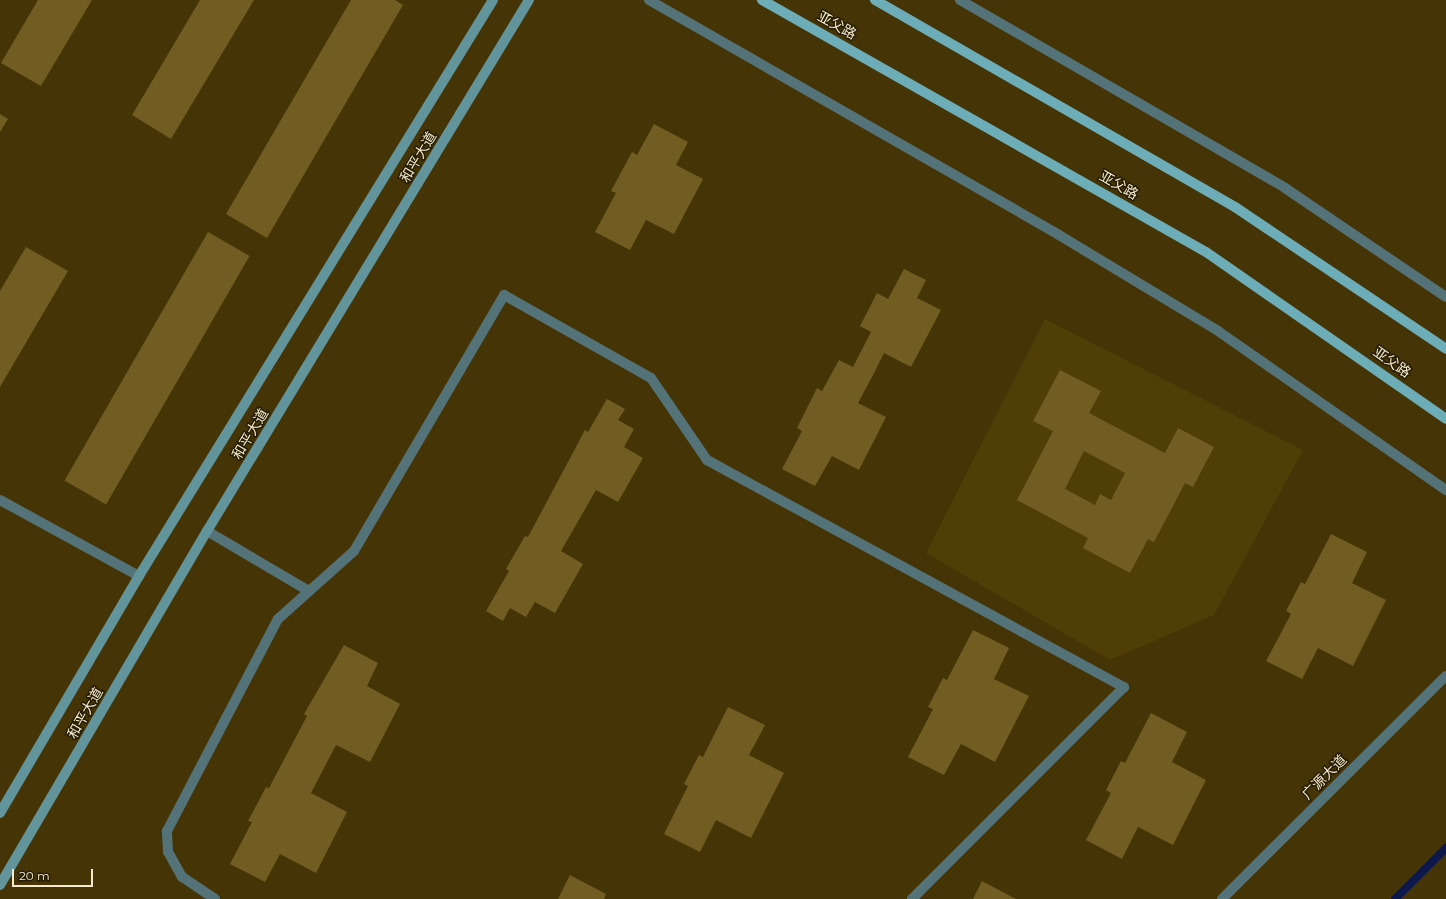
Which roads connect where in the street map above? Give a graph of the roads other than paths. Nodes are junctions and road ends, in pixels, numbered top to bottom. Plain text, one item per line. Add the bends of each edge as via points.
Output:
1 (493, 0) edge
2 (529, 0) edge
3 (649, 0) edge
4 (762, 0) edge
5 (875, 0) edge
6 (960, 0) edge
7 (1446, 297) edge
8 (1446, 349) edge
9 (1446, 419) edge
10 (1446, 490) edge
11 (0, 500) edge
12 (207, 531) junction
13 (139, 576) junction
14 (309, 591) junction
15 (1446, 676) edge
16 (0, 813) edge
17 (0, 885) edge
18 (215, 899) edge
19 (912, 899) edge
20 (1222, 899) edge

1 - 13 main road, 和平大道
2 - 12 main road, 和平大道
3 - 10 street via 1059,235 1218,331
4 - 9 main road, 亚父路 via 1206,252
5 - 8 main road via 1235,206
6 - 7 street via 1285,188
11 - 13 street
12 - 14 street
12 - 17 main road, 和平大道
13 - 16 main road, 和平大道
14 - 18 street via 278,619 167,831 168,852 182,877
14 - 19 street via 354,552 504,295 651,378 707,460 1124,687
15 - 20 street, 广源大道

